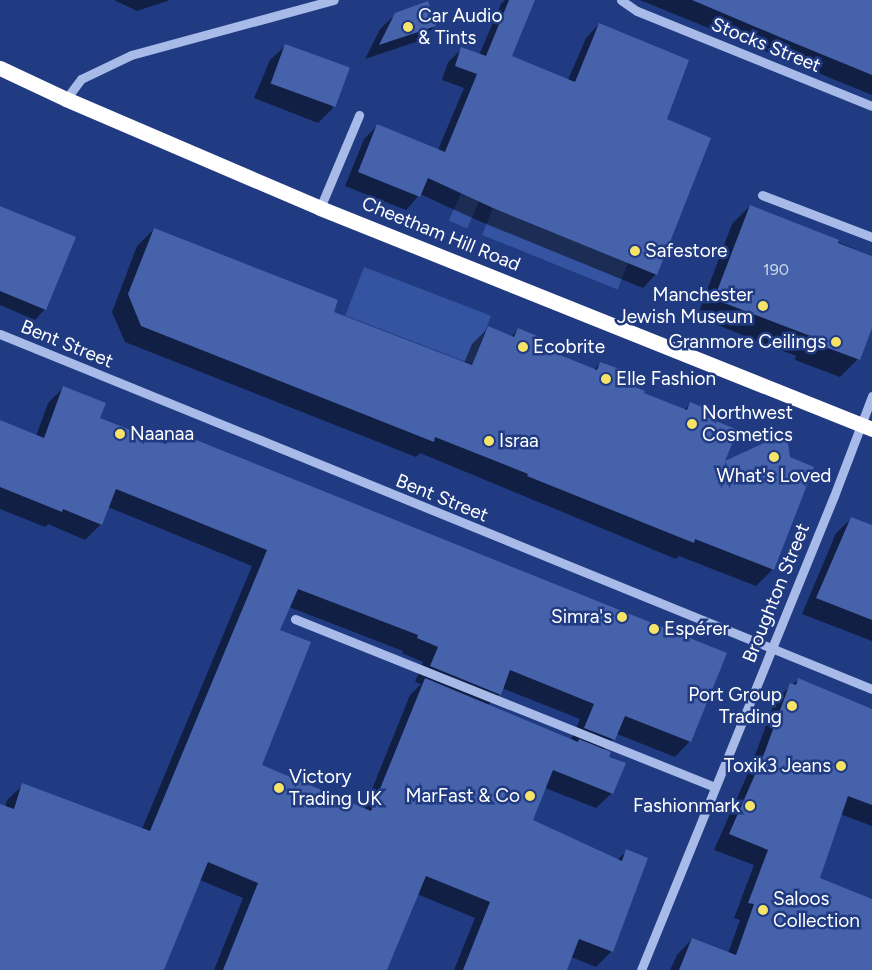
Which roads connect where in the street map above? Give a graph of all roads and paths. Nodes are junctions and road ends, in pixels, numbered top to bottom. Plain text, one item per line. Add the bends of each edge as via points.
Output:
1 (334, 0) edge
2 (621, 0) edge
3 (0, 68) edge
4 (66, 99) junction
5 (872, 106) edge
6 (359, 115) dead end
7 (762, 194) dead end
8 (320, 208) junction
9 (872, 236) edge
10 (0, 334) edge
11 (872, 396) edge
12 (867, 427) edge
13 (295, 619) dead end
14 (771, 648) junction
15 (872, 689) edge
16 (715, 787) junction
17 (641, 970) edge

1 - 4 street via 122,58 81,79
2 - 5 street, Stocks Street via 637,11
3 - 4 highway, Cheetham Hill Road
4 - 8 highway, Cheetham Hill Road
6 - 8 street
7 - 9 street
8 - 12 highway, Cheetham Hill Road
10 - 14 street, Bent Street
11 - 12 street, Broughton Street
12 - 14 street, Broughton Street
13 - 16 street
14 - 15 street, Bent Street
14 - 16 street, Broughton Street
16 - 17 street, Broughton Street

